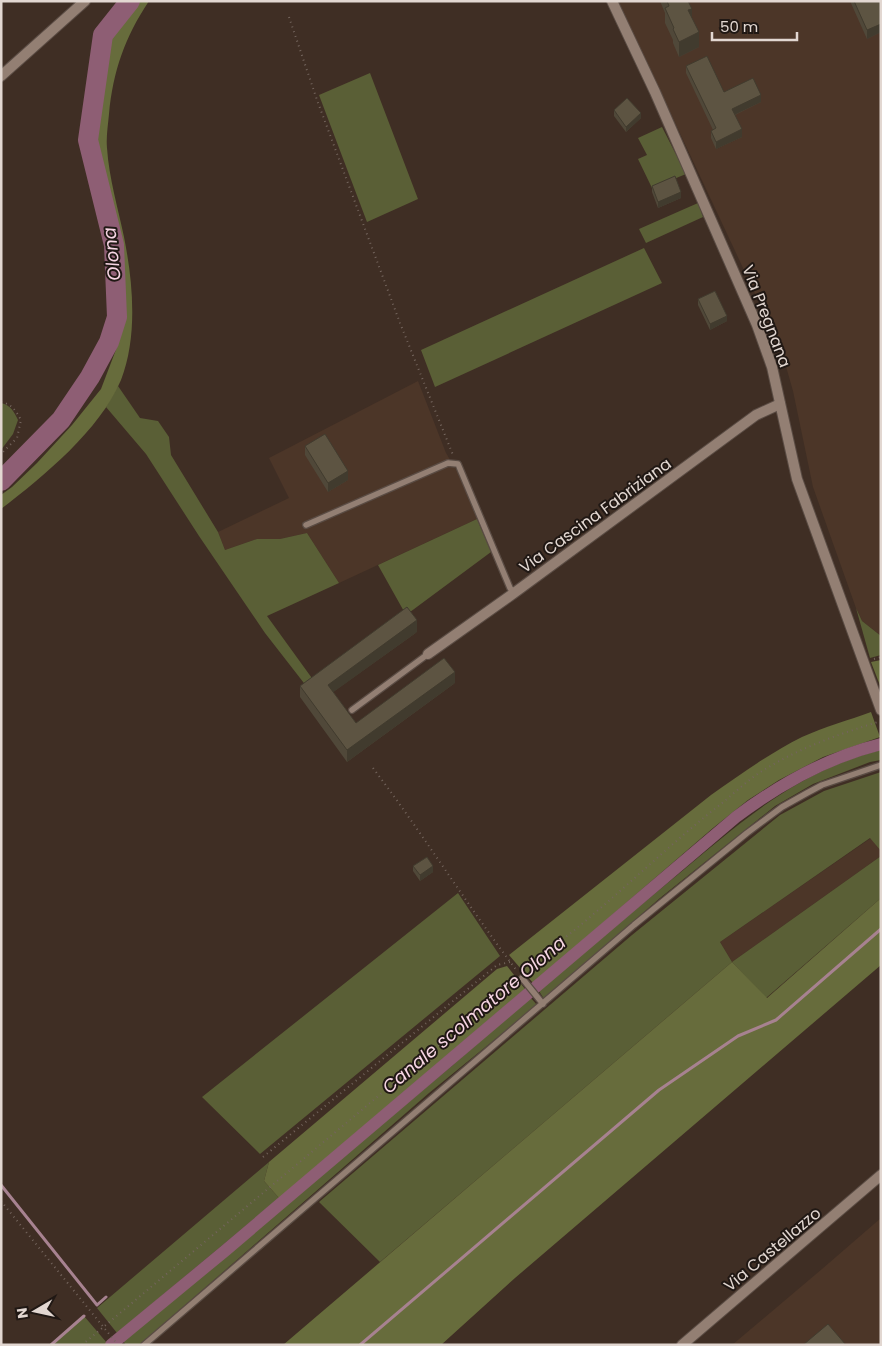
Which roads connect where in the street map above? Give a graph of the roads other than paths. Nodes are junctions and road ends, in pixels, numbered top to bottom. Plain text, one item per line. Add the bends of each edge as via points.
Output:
1 (85, 1) edge
2 (612, 1) edge
3 (1, 76) edge
4 (780, 404) junction
5 (306, 525) dead end
6 (514, 593) junction
7 (428, 654) joint
8 (352, 710) dead end
9 (881, 710) edge
10 (881, 765) edge
11 (522, 978) dead end
12 (543, 1003) junction
13 (881, 1175) edge
14 (144, 1345) edge
15 (682, 1345) edge

1 - 3 street
2 - 4 street, Via Pregnana via 758,325
4 - 6 street, Via Cascina Fabriziana via 756,415
4 - 9 street, Via Pregnana via 798,479
5 - 6 lane via 448,463 458,464
6 - 7 street, Via Cascina Fabriziana
7 - 8 lane
10 - 12 lane via 822,785 782,807 634,925
11 - 12 lane
12 - 14 lane
13 - 15 street, Via Castellazzo

